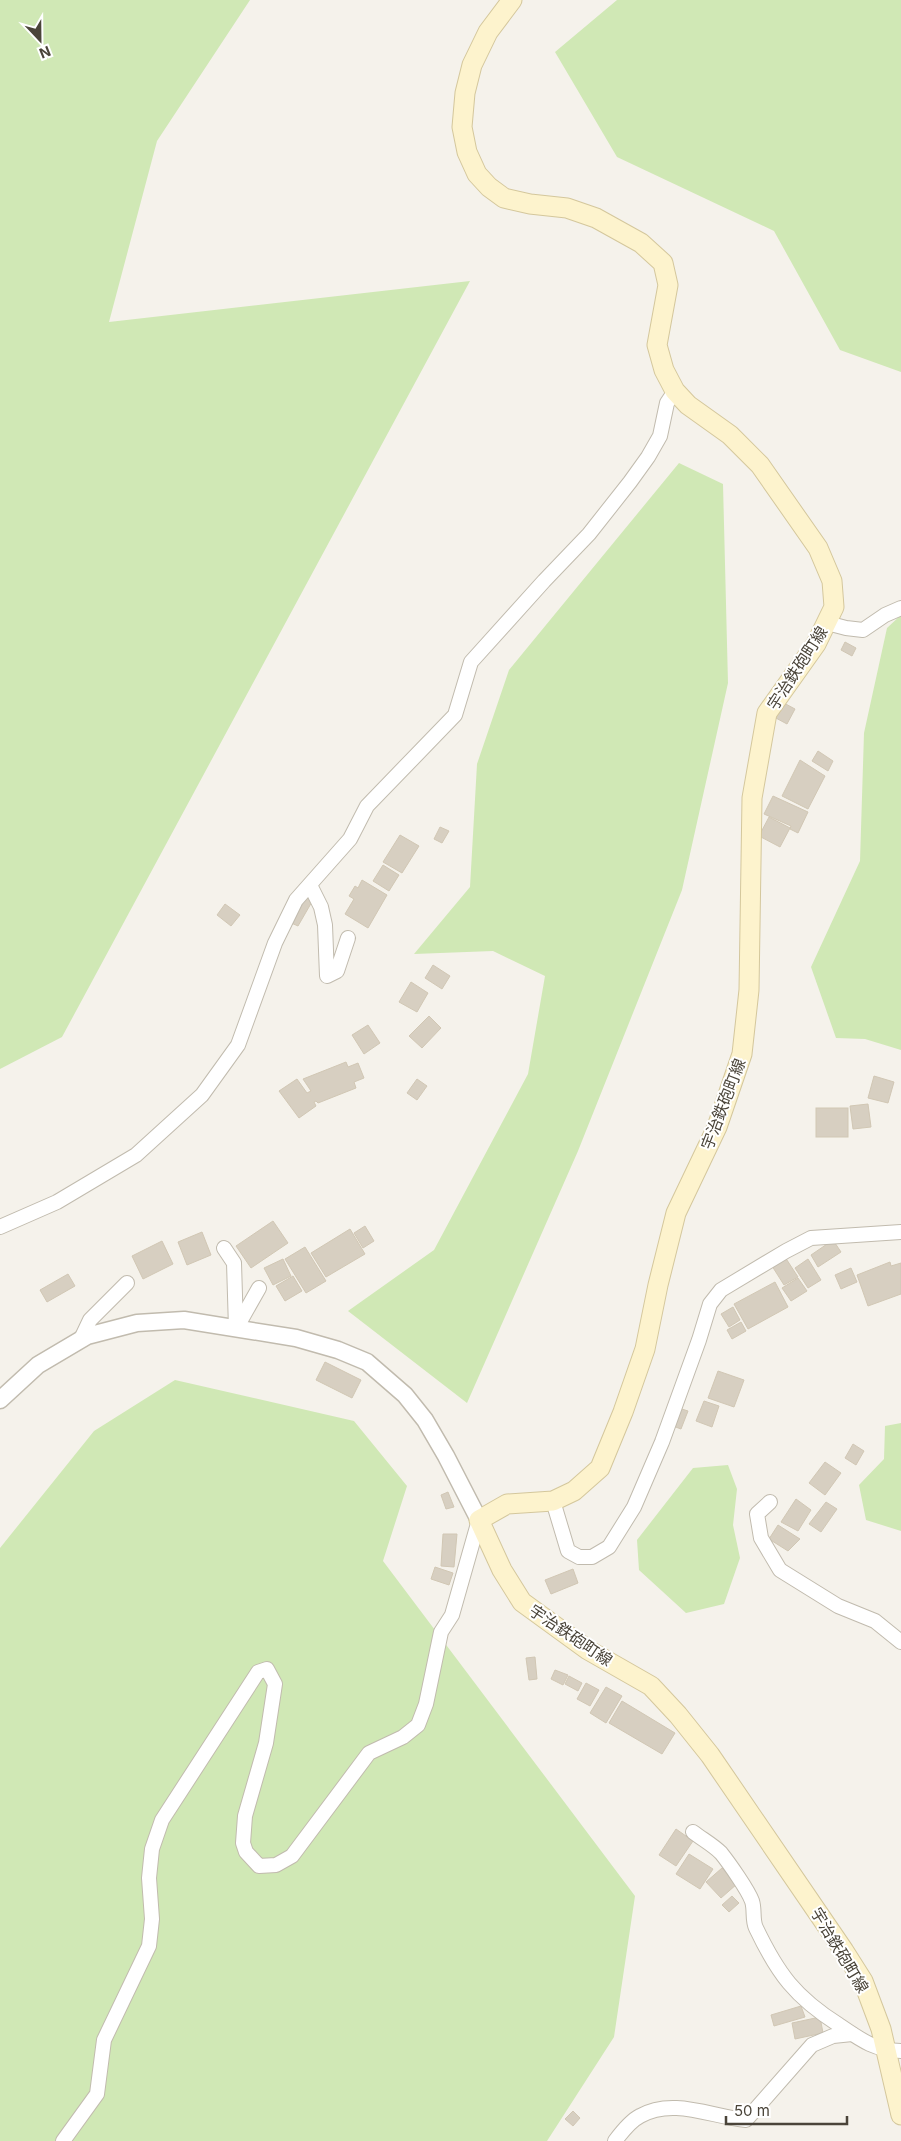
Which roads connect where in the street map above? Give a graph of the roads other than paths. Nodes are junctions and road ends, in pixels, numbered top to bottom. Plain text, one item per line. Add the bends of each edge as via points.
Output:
1 (512, 0) edge
2 (675, 390) junction
3 (901, 608) edge
4 (827, 623) junction
5 (310, 885) junction
6 (348, 938) dead end
7 (0, 1227) edge
8 (901, 1232) edge
9 (224, 1248) dead end
10 (127, 1283) dead end
11 (259, 1288) dead end
12 (236, 1328) junction
13 (81, 1340) junction
14 (0, 1400) edge
15 (554, 1501) junction
16 (770, 1502) dead end
17 (478, 1520) junction
18 (901, 1642) edge
19 (693, 1832) dead end
20 (852, 2034) junction
21 (894, 2050) edge
22 (901, 2115) edge
23 (63, 2141) edge
24 (615, 2141) edge

1 - 2 main road, 宇治鉄砲町線 via 488,32 472,65 462,127 467,152 477,174 504,198 567,208 596,218 641,243 663,263 668,285 657,345 664,370
2 - 4 main road, 宇治鉄砲町線 via 688,405 730,435 760,465 818,548 832,581 834,607
2 - 5 street via 667,404 660,436 630,482 590,534 471,662 454,715 367,806 350,839
3 - 4 street via 863,630
4 - 15 main road, 宇治鉄砲町線 via 767,713 752,798 749,990 742,1054 717,1127 676,1213 645,1349 624,1412 600,1468 574,1491
5 - 6 street via 321,907 325,925 327,976 337,971
5 - 7 street via 296,900 275,943 238,1045 202,1095 136,1155 57,1202
8 - 15 street via 811,1238 721,1290 710,1304 644,1488 609,1547 592,1557 579,1557 568,1552
9 - 12 street via 234,1263
10 - 13 street via 90,1320
11 - 12 street
12 - 13 street via 184,1320 137,1323
12 - 17 street via 296,1338 367,1362 405,1395 425,1420
13 - 14 street via 38,1365
15 - 17 main road, 宇治鉄砲町線 via 507,1504
16 - 18 street via 757,1514 760,1538 780,1570 838,1606 875,1621
17 - 21 main road, 宇治鉄砲町線 via 522,1602 588,1650 651,1686 710,1755 844,1951 862,1981 881,2029
17 - 23 street via 452,1615 441,1632 426,1704 418,1725 404,1738 369,1753 292,1856 276,1865 259,1866 246,1852 243,1843 245,1816 266,1743 275,1684 268,1669 258,1672 244,1690 162,1820 151,1858 149,1946 104,2040 97,2094
19 - 20 street via 720,1852 732,1870 752,1902 755,1925 776,1966 794,1991
20 - 21 street via 865,2043
20 - 24 street via 833,2036 812,2045 746,2120 685,2108 658,2110 640,2116
21 - 22 main road, 宇治鉄砲町線

